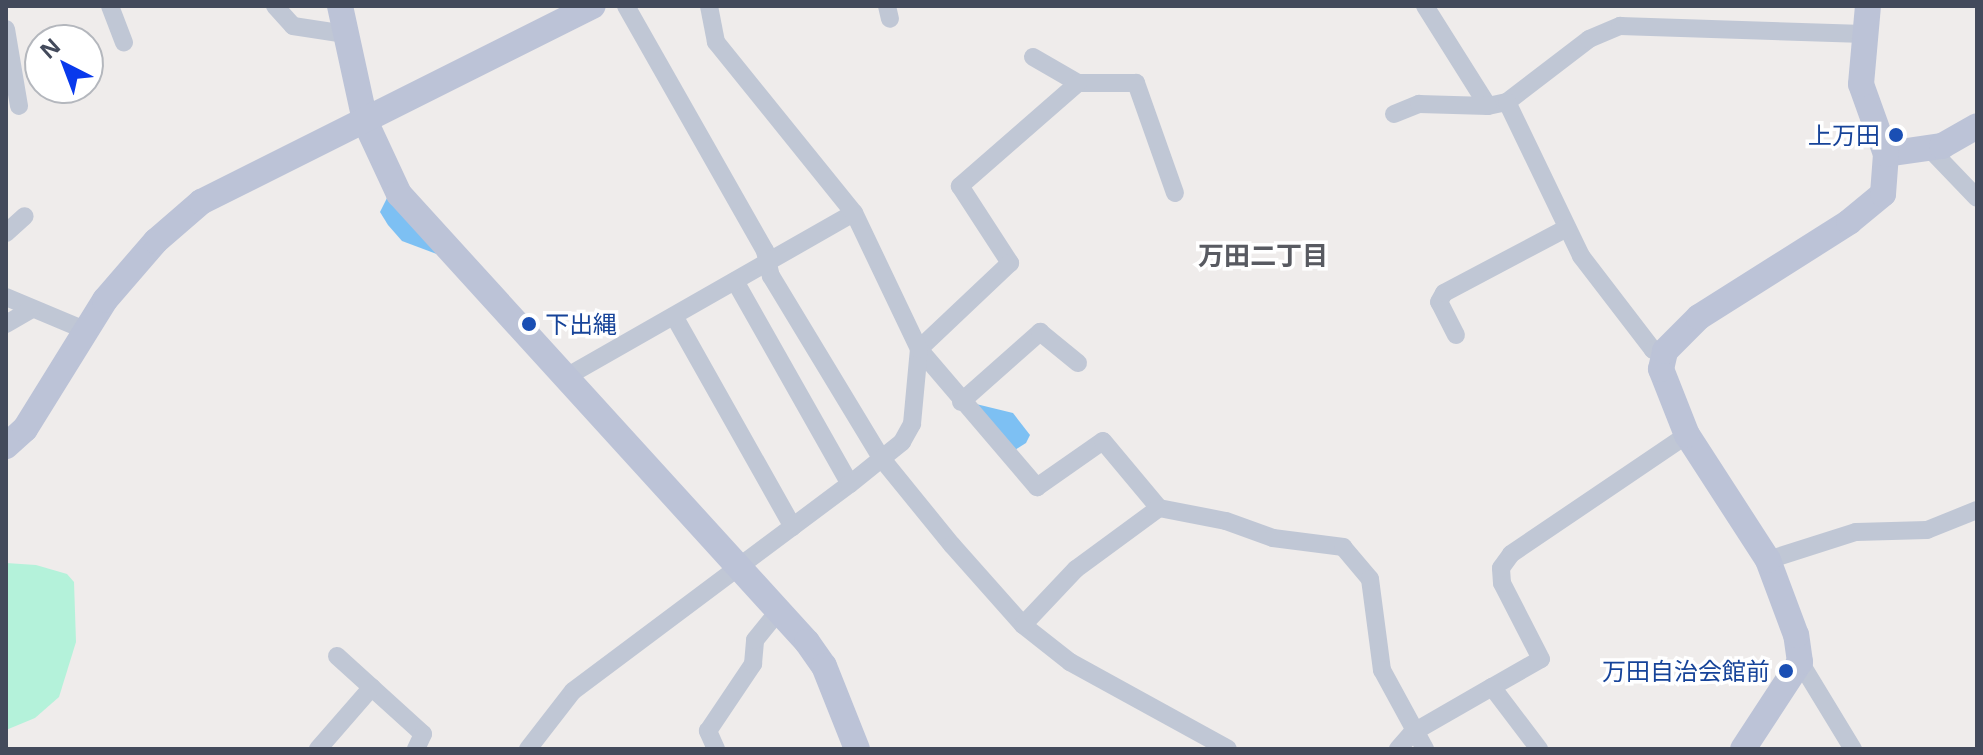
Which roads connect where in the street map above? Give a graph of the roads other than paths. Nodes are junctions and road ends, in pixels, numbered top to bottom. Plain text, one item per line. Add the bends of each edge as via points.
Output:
1 (110, 6) edge
2 (275, 6) edge
3 (340, 6) edge
4 (593, 6) edge
5 (626, 6) edge
6 (709, 6) edge
7 (1425, 6) edge
8 (1868, 6) edge
9 (6, 29) edge
10 (345, 34) junction
11 (1864, 34) junction
12 (124, 42) dead end
13 (1033, 57) dead end
14 (1078, 83) junction
15 (1507, 102) junction
16 (19, 106) dead end
17 (1488, 106) junction
18 (1394, 114) dead end
19 (365, 121) junction
20 (1977, 126) edge
21 (1929, 148) junction
22 (1886, 154) junction
23 (1175, 193) dead end
24 (1977, 198) edge
25 (854, 213) junction
26 (25, 216) dead end
27 (1567, 228) junction
28 (6, 233) edge
29 (766, 265) junction
30 (735, 281) junction
31 (6, 297) edge
32 (32, 309) junction
33 (674, 316) junction
34 (6, 324) edge
35 (85, 330) junction
36 (1456, 335) dead end
37 (919, 349) junction
38 (1665, 351) junction
39 (1078, 363) dead end
40 (566, 377) junction
41 (961, 402) junction
42 (1687, 435) junction
43 (6, 446) edge
44 (882, 459) junction
45 (850, 484) junction
46 (1159, 508) junction
47 (1977, 510) edge
48 (793, 527) junction
49 (1768, 560) junction
50 (738, 566) junction
51 (779, 610) junction
52 (1023, 625) junction
53 (337, 656) dead end
54 (1800, 662) junction
55 (372, 687) junction
56 (1492, 687) junction
57 (1412, 733) junction
58 (318, 749) edge
59 (416, 749) edge
60 (528, 749) edge
61 (716, 749) edge
62 (857, 749) edge
63 (1228, 749) edge
64 (1398, 749) edge
65 (1425, 749) edge
66 (1539, 749) edge
67 (1743, 749) edge
68 (1853, 749) edge

1 - 12 street
2 - 10 street via 293,26
3 - 10 street
4 - 19 street
5 - 29 street via 765,251
6 - 25 street via 716,42
7 - 17 street
8 - 11 street
9 - 16 street
10 - 19 street
11 - 15 street via 1620,26 1581,44
11 - 22 street via 1861,84
13 - 14 street
14 - 23 street via 1136,83
14 - 37 street via 960,186 1010,263
15 - 17 street
15 - 27 street
17 - 18 street via 1419,104
19 - 35 street via 201,202 156,241
19 - 40 street via 399,194
20 - 21 street
21 - 22 street
21 - 24 street
22 - 38 street via 1883,194 1871,206 1699,317
25 - 29 street
25 - 37 street
26 - 28 street
27 - 36 street via 1444,293 1439,302
27 - 38 street via 1581,256 1653,350
29 - 30 street
29 - 44 street
30 - 33 street
30 - 45 street
31 - 32 street
32 - 34 street
32 - 35 street
33 - 40 street
33 - 48 street
35 - 43 street via 25,429
37 - 41 street
37 - 44 street via 912,424
38 - 42 street via 1661,369
39 - 41 street via 1040,332
40 - 50 street
41 - 46 street via 1037,487 1103,441
42 - 49 street
42 - 56 street via 1511,554 1501,568 1502,583 1541,659
44 - 45 street
44 - 52 street
45 - 48 street
46 - 52 street via 1076,569
46 - 57 street via 1226,521 1273,538 1333,545 1355,557 1370,579 1382,670
47 - 49 street via 1927,530 1856,532
48 - 50 street
49 - 54 street via 1796,635
50 - 51 street
50 - 60 street via 573,691
51 - 61 street via 755,640 753,664 708,731
51 - 62 street via 824,666
52 - 63 street via 1070,662
53 - 55 street
54 - 67 street
54 - 68 street
55 - 58 street
55 - 59 street via 423,734
56 - 57 street
56 - 66 street
57 - 64 street
57 - 65 street

